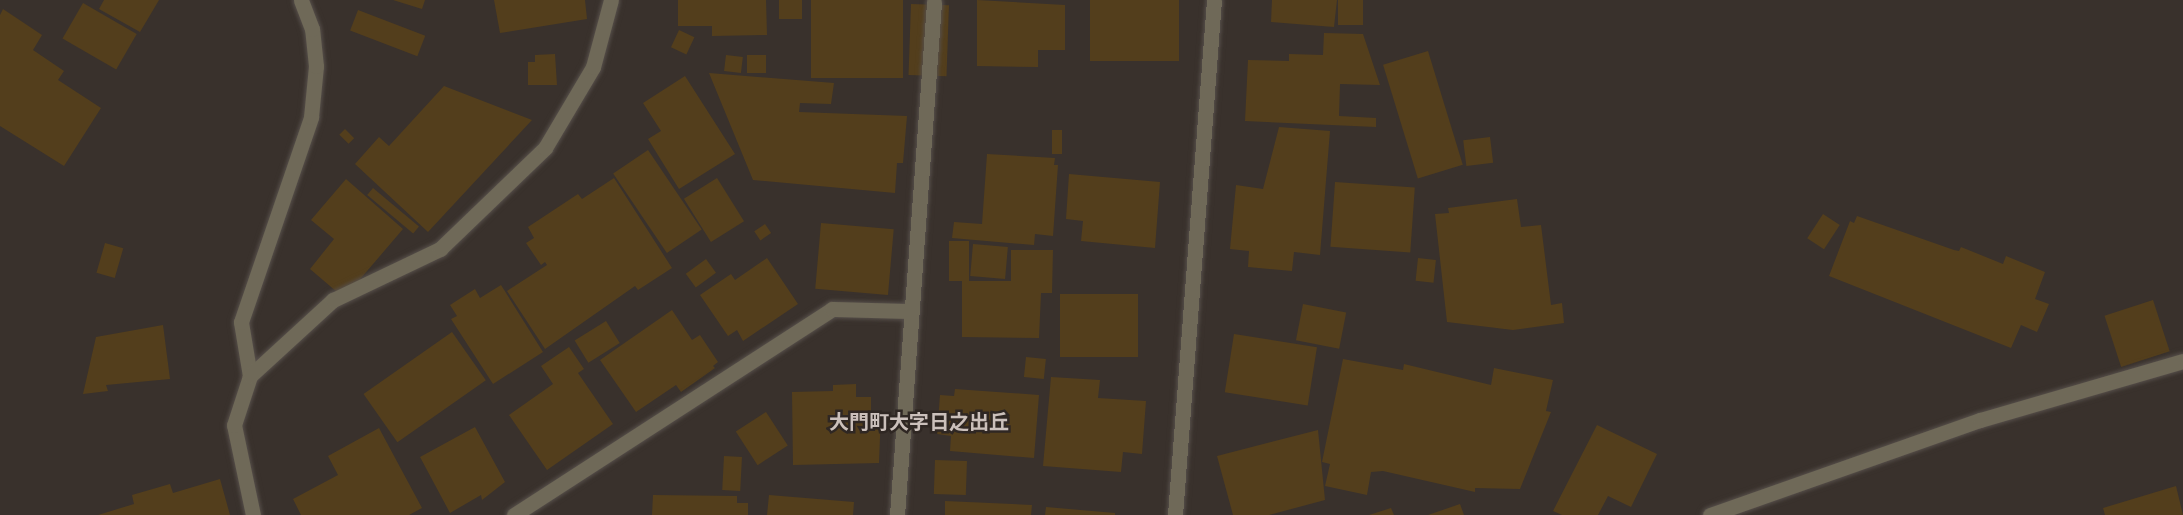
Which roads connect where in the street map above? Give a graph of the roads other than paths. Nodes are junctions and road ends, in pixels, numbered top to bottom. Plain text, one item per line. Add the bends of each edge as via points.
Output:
1 (301, 0) edge
2 (611, 0) edge
3 (1214, 0) edge
4 (934, 2) dead end
5 (910, 311) junction
6 (2183, 361) edge
7 (250, 376) junction
8 (254, 515) edge
9 (514, 515) edge
10 (897, 515) edge
11 (1175, 515) edge
12 (1710, 515) edge

1 - 7 street via 312,29 316,66 311,117 242,322
2 - 7 street via 593,67 545,148 440,249 333,300
3 - 11 street
4 - 5 street
5 - 9 street via 832,309
5 - 10 street
6 - 12 street via 1980,420
7 - 8 street via 234,425

